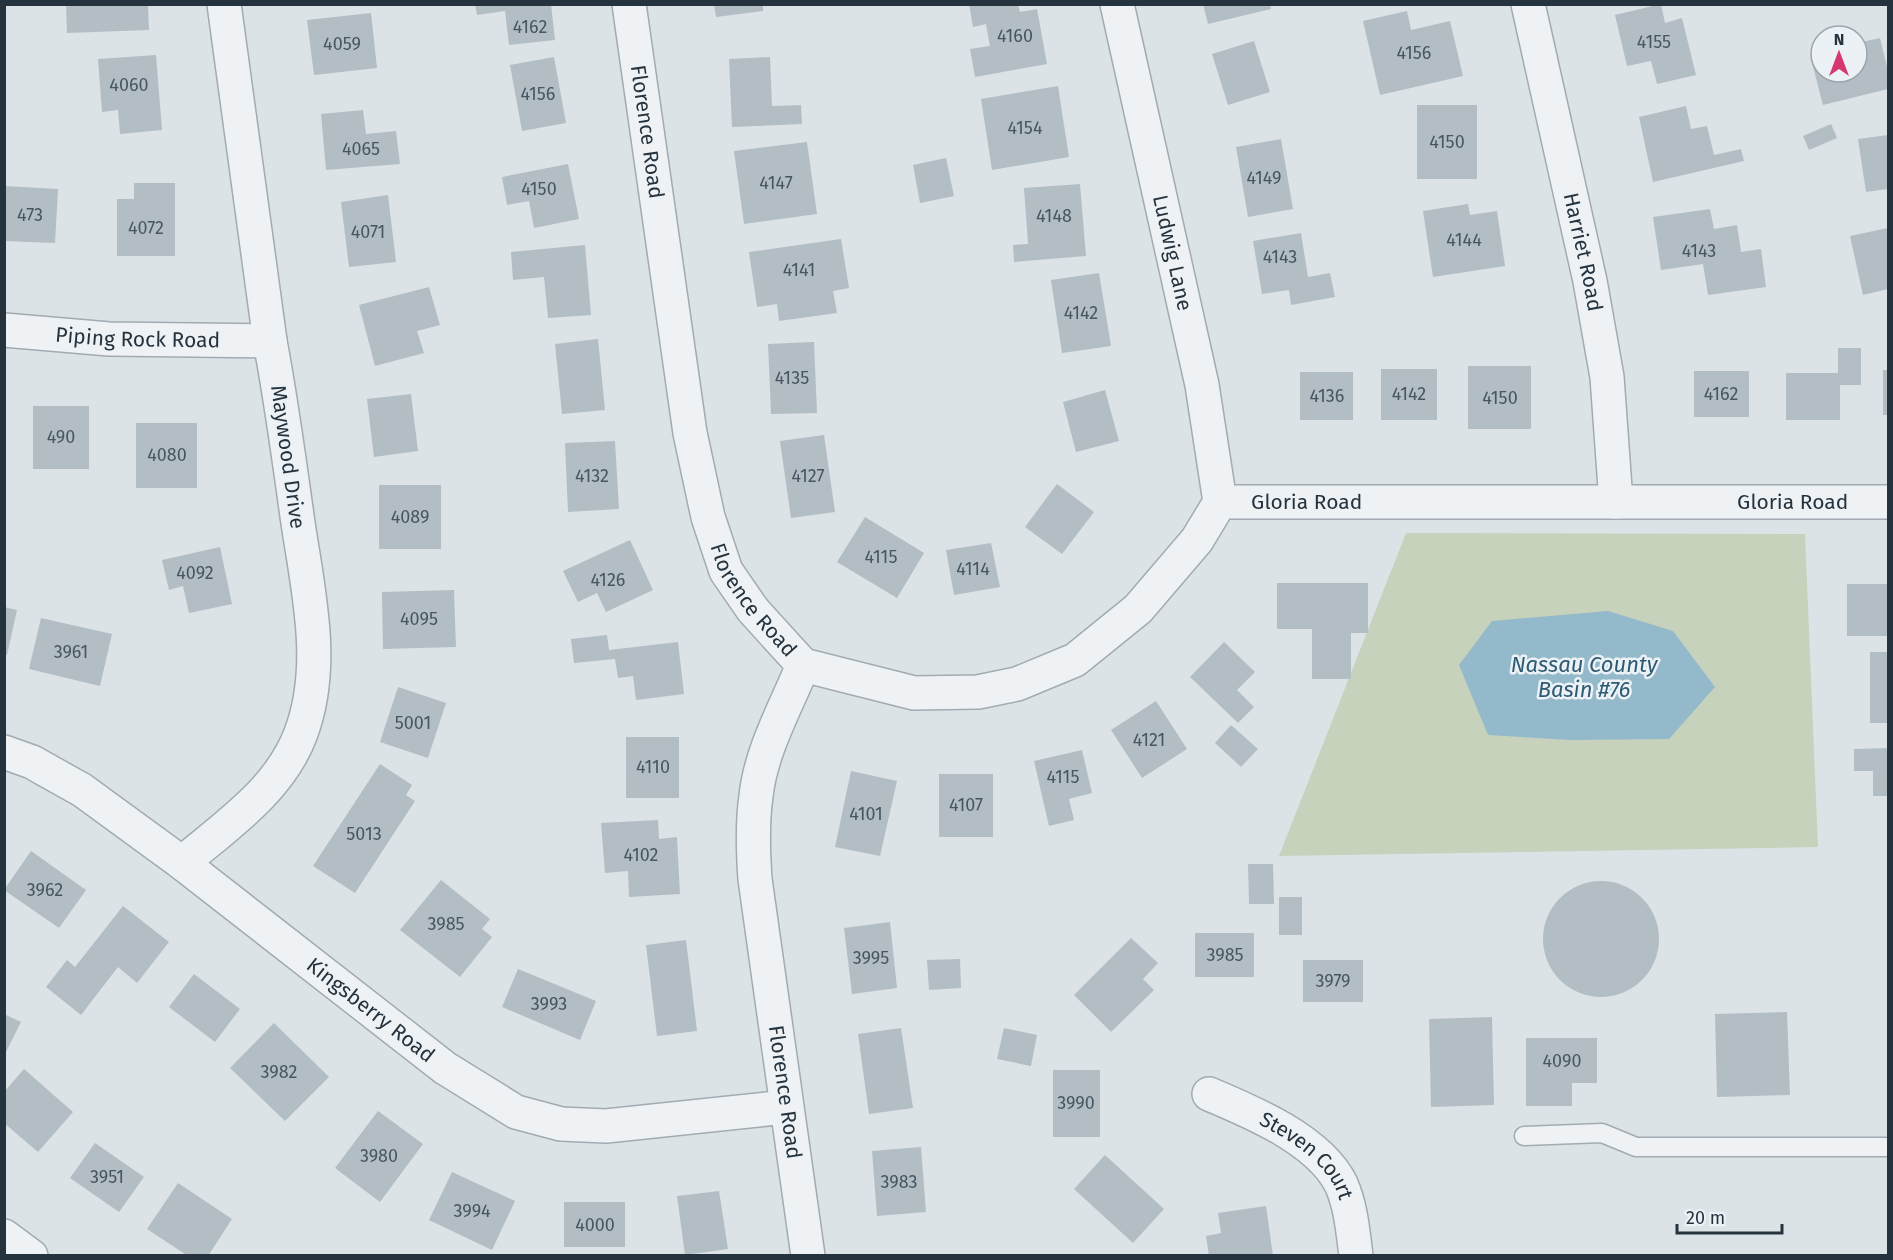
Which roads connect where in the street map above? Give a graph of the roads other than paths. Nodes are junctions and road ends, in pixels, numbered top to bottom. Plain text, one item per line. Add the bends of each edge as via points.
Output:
1 (224, 4) edge
2 (629, 4) edge
3 (1117, 4) edge
4 (1528, 4) edge
5 (4, 330) edge
6 (270, 341) junction
7 (1220, 502) junction
8 (1616, 502) junction
9 (1888, 502) edge
10 (803, 665) junction
11 (4, 752) edge
12 (182, 862) junction
13 (1209, 1094) dead end
14 (786, 1107) junction
15 (1524, 1136) dead end
16 (1888, 1147) edge
17 (4, 1236) edge
18 (31, 1256) edge
19 (808, 1256) edge
20 (1356, 1256) edge

1 - 6 street, Maywood Drive
2 - 10 street, Florence Road via 690,433 708,517 726,571 753,610
3 - 7 street, Ludwig Lane via 1202,385
4 - 8 street, Harriet Road via 1590,281 1607,378
5 - 6 street, Piping Rock Road via 109,339
6 - 12 street, Maywood Drive via 313,627 314,675 301,733 280,772 254,803
7 - 8 street, Gloria Road
7 - 10 street, Gloria Road via 1197,540 1138,609 1075,660 1017,684 978,692 914,693
8 - 9 street, Gloria Road
10 - 14 street, Florence Road via 767,749 756,793 752,843
11 - 12 street, Kingsberry Road via 32,762 82,790
12 - 14 street, Kingsberry Road via 446,1068 516,1112 561,1124 606,1126
13 - 20 street, Steven Court via 1242,1107 1302,1141 1326,1162 1341,1184 1352,1219
14 - 19 street, Florence Road
15 - 16 lane via 1602,1133 1636,1147
17 - 18 street

